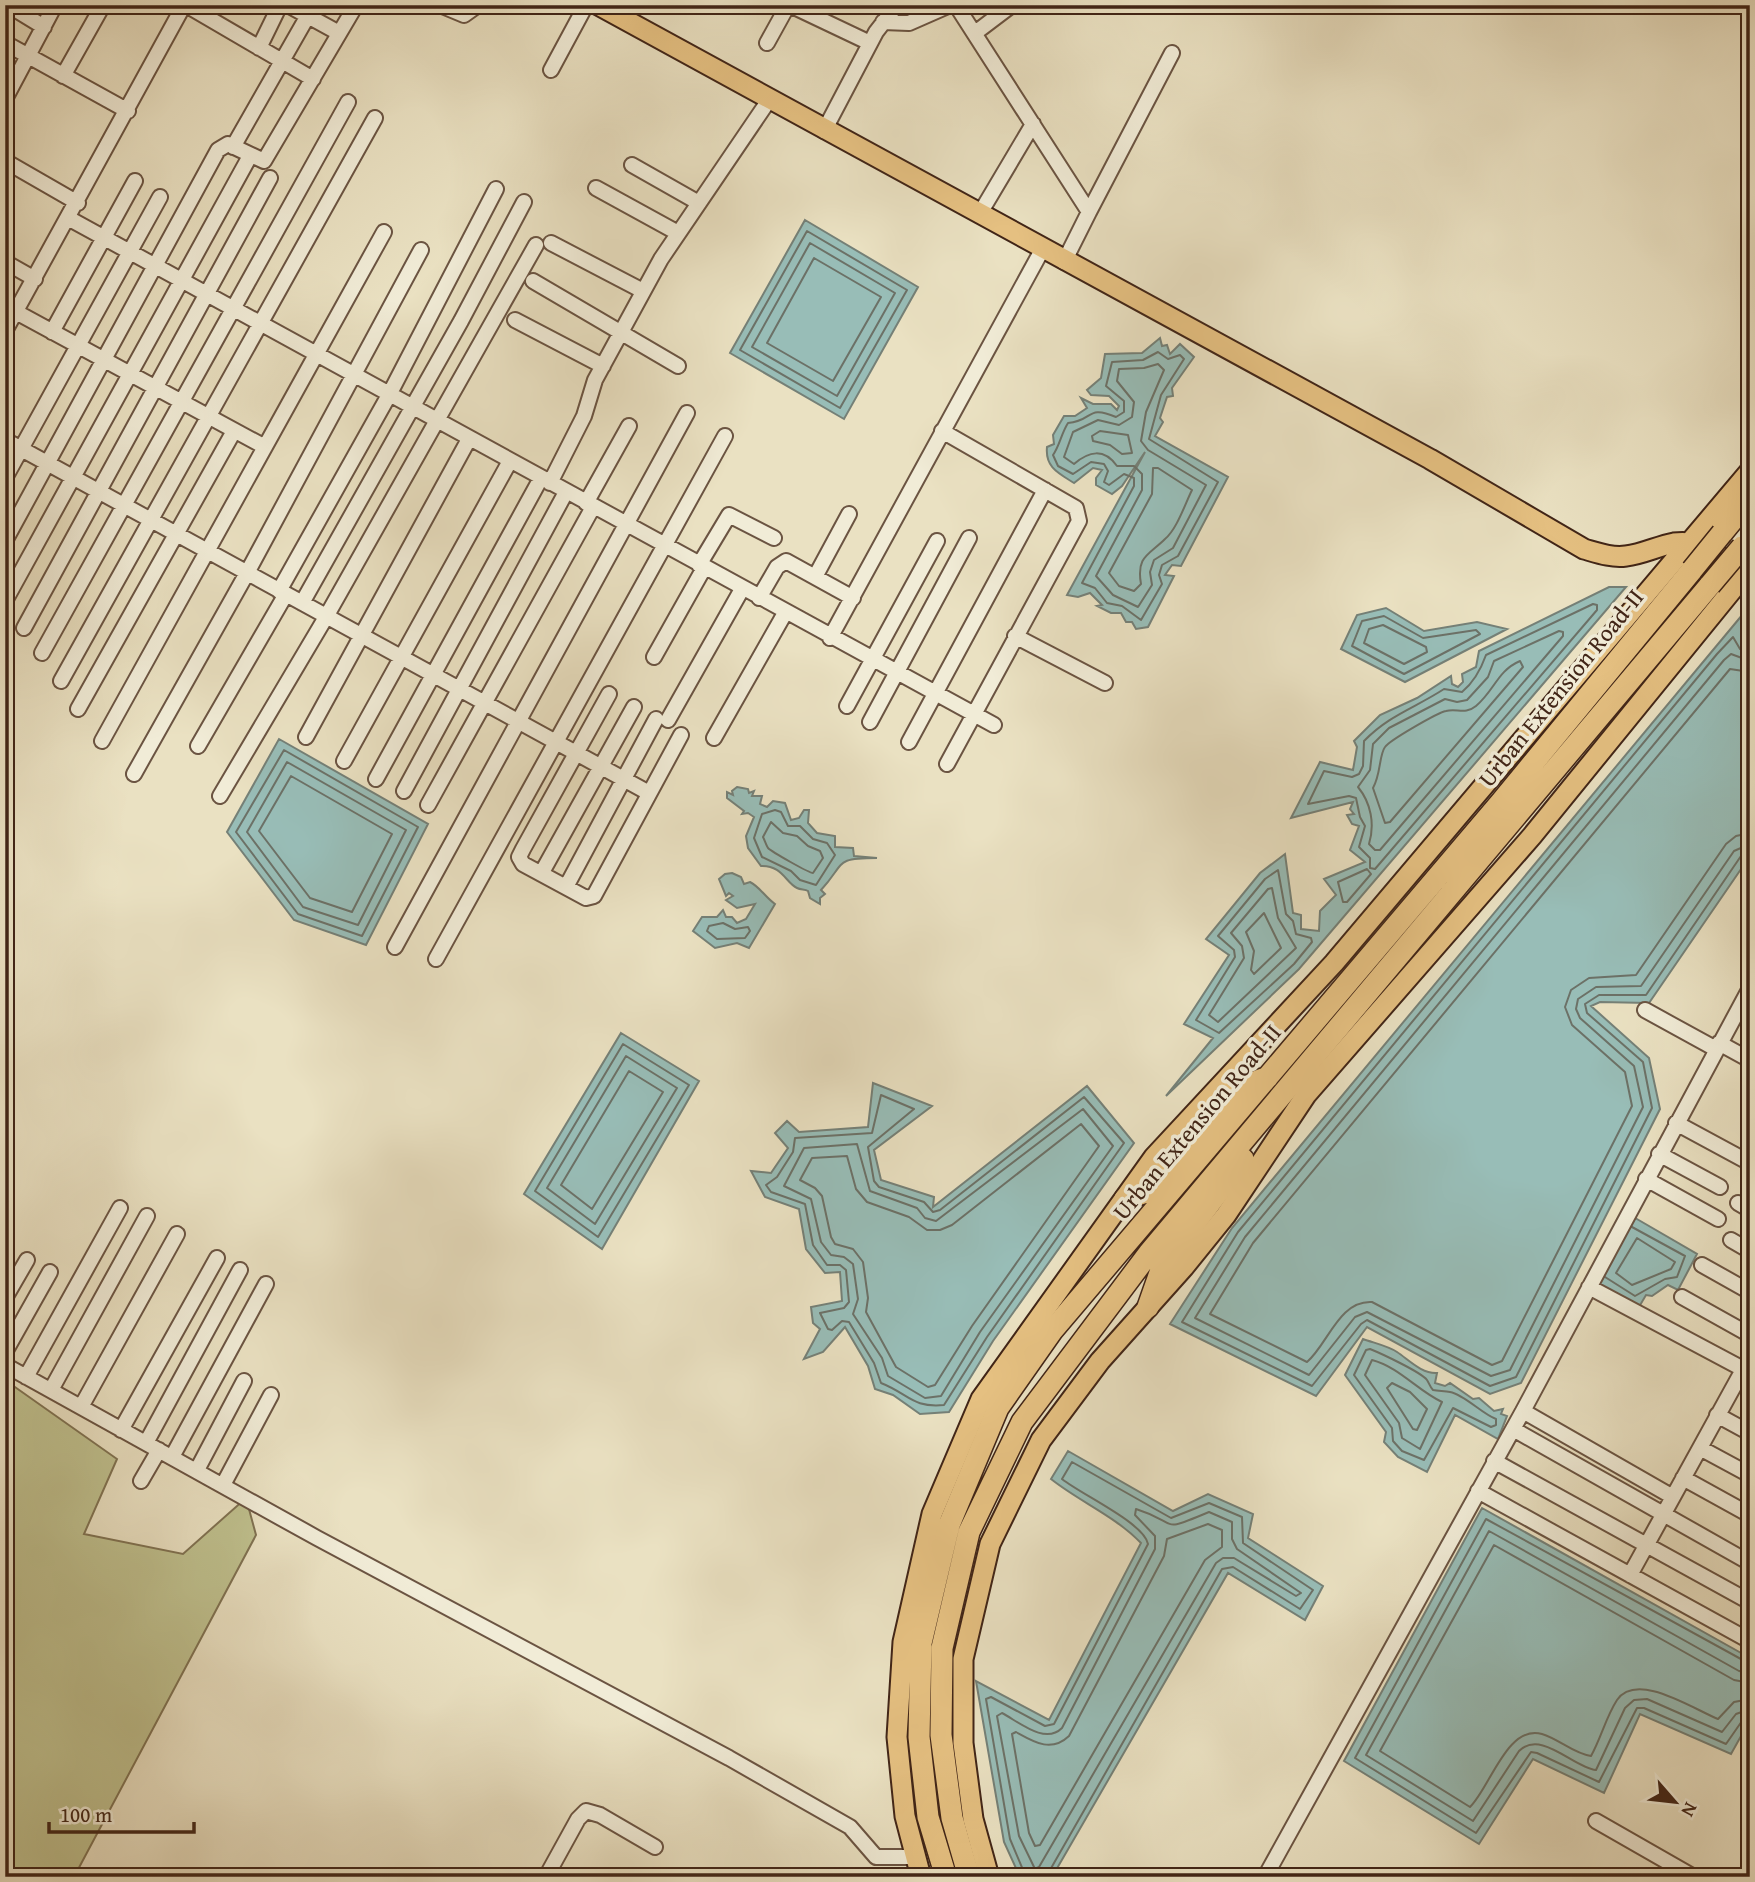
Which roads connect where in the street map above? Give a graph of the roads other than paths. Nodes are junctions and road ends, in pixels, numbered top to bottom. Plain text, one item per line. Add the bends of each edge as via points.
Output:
1 (8, 5) edge
2 (55, 5) edge
3 (103, 5) edge
4 (185, 5) edge
5 (280, 5) edge
6 (288, 5) edge
7 (356, 5) edge
8 (440, 5) edge
9 (478, 5) edge
10 (586, 5) edge
11 (597, 5) edge
12 (789, 5) edge
13 (897, 5) edge
14 (950, 5) edge
15 (956, 5) edge
16 (1012, 5) edge
17 (311, 11) edge
18 (883, 22) junction
19 (44, 27) junction
20 (339, 33) junction
21 (975, 33) junction
22 (5, 43) edge
23 (767, 43) dead end
24 (870, 43) junction
25 (259, 47) junction
26 (1172, 53) dead end
27 (29, 56) junction
28 (283, 61) junction
29 (551, 70) dead end
30 (63, 76) junction
31 (313, 79) junction
32 (5, 99) edge
33 (769, 100) junction
34 (348, 102) dead end
35 (128, 111) junction
36 (375, 118) dead end
37 (1033, 124) junction
38 (824, 131) junction
39 (233, 147) junction
40 (250, 156) junction
41 (5, 161) edge
42 (632, 165) dead end
43 (270, 178) dead end
44 (135, 181) dead end
45 (596, 188) dead end
46 (496, 190) dead end
47 (160, 197) dead end
48 (524, 202) dead end
49 (78, 203) junction
50 (699, 203) junction
51 (1090, 212) junction
52 (979, 215) junction
53 (68, 218) junction
54 (384, 232) dead end
55 (678, 233) junction
56 (105, 238) junction
57 (421, 250) dead end
58 (1042, 250) junction
59 (130, 252) junction
60 (1064, 261) junction
61 (5, 262) edge
62 (156, 266) junction
63 (35, 279) junction
64 (182, 281) junction
65 (533, 281) dead end
66 (643, 291) junction
67 (207, 295) junction
68 (11, 309) edge
69 (234, 310) junction
70 (515, 320) dead end
71 (262, 325) junction
72 (5, 331) edge
73 (622, 331) junction
74 (52, 332) junction
75 (79, 346) junction
76 (316, 354) junction
77 (105, 360) junction
78 (603, 366) junction
79 (678, 366) dead end
80 (130, 374) junction
81 (354, 375) junction
82 (157, 388) junction
83 (389, 395) junction
84 (182, 402) junction
85 (413, 408) junction
86 (687, 413) dead end
87 (210, 418) junction
88 (437, 421) junction
89 (629, 426) dead end
90 (234, 430) junction
91 (943, 431) junction
92 (725, 436) dead end
93 (469, 439) junction
94 (5, 440) edge
95 (265, 447) junction
96 (23, 449) junction
97 (510, 461) junction
98 (46, 463) junction
99 (1750, 471) edge
100 (5, 478) edge
101 (74, 478) junction
102 (546, 481) junction
103 (1045, 490) junction
104 (98, 491) junction
105 (566, 492) junction
106 (1750, 499) edge
107 (124, 505) junction
108 (589, 505) junction
109 (849, 514) dead end
110 (151, 520) junction
111 (626, 525) junction
112 (176, 534) junction
113 (774, 538) dead end
114 (969, 538) dead end
115 (5, 541) edge
116 (937, 541) dead end
117 (1689, 542) junction
118 (1746, 542) edge
119 (664, 546) junction
120 (207, 551) junction
121 (701, 566) junction
122 (247, 573) junction
123 (815, 577) junction
124 (1747, 580) edge
125 (742, 589) junction
126 (282, 593) junction
127 (759, 598) junction
128 (853, 598) junction
129 (5, 601) edge
130 (302, 604) junction
131 (785, 613) junction
132 (327, 617) junction
133 (24, 628) dead end
134 (1015, 636) junction
135 (363, 637) junction
136 (830, 638) junction
137 (42, 653) dead end
138 (654, 657) dead end
139 (402, 658) junction
140 (872, 660) junction
141 (896, 673) junction
142 (434, 676) junction
143 (61, 681) dead end
144 (1105, 683) dead end
145 (459, 690) junction
146 (935, 693) junction
147 (609, 694) dead end
148 (485, 704) junction
149 (848, 706) dead end
150 (634, 707) dead end
151 (78, 709) dead end
152 (972, 713) junction
153 (518, 722) junction
154 (870, 722) dead end
155 (994, 725) dead end
156 (681, 735) dead end
157 (306, 737) dead end
158 (714, 738) dead end
159 (102, 741) dead end
160 (909, 742) dead end
161 (555, 743) junction
162 (198, 746) dead end
163 (576, 754) junction
164 (344, 761) dead end
165 (947, 764) dead end
166 (600, 767) junction
167 (134, 774) dead end
168 (376, 779) dead end
169 (624, 779) junction
170 (404, 791) dead end
171 (649, 793) junction
172 (219, 796) dead end
173 (428, 805) dead end
174 (541, 873) junction
175 (566, 887) junction
176 (395, 947) dead end
177 (436, 959) dead end
178 (1750, 988) edge
179 (1645, 1010) dead end
180 (1736, 1012) junction
181 (1750, 1020) edge
182 (1718, 1046) junction
183 (1750, 1060) edge
184 (1270, 1076) junction
185 (1676, 1122) junction
186 (1252, 1127) junction
187 (1660, 1154) junction
188 (1750, 1163) edge
189 (1646, 1179) junction
190 (1720, 1187) dead end
191 (1125, 1199) junction
192 (120, 1208) dead end
193 (147, 1216) dead end
194 (1718, 1219) dead end
195 (177, 1234) dead end
196 (1731, 1240) dead end
197 (1750, 1251) edge
198 (217, 1258) dead end
199 (27, 1259) dead end
200 (1702, 1265) dead end
201 (240, 1270) dead end
202 (50, 1272) dead end
203 (266, 1284) dead end
204 (1589, 1287) junction
205 (1750, 1292) edge
206 (1682, 1297) dead end
207 (5, 1298) edge
208 (1148, 1307) junction
209 (1750, 1335) edge
210 (5, 1352) edge
211 (5, 1365) edge
212 (1745, 1373) edge
213 (26, 1377) junction
214 (244, 1381) dead end
215 (51, 1390) junction
216 (271, 1395) dead end
217 (81, 1408) junction
218 (1523, 1411) junction
219 (1717, 1415) junction
220 (1513, 1429) junction
221 (121, 1430) junction
222 (1750, 1433) edge
223 (1700, 1448) junction
224 (159, 1450) junction
225 (1494, 1461) junction
226 (197, 1471) junction
227 (1750, 1475) edge
228 (1683, 1478) junction
229 (141, 1481) dead end
230 (223, 1485) junction
231 (1479, 1491) junction
232 (1673, 1497) junction
233 (1664, 1514) junction
234 (1750, 1515) edge
235 (1646, 1546) junction
236 (1750, 1563) edge
237 (1630, 1575) junction
238 (1750, 1602) edge
239 (1750, 1641) edge
240 (1596, 1821) dead end
241 (655, 1847) dead end
242 (915, 1857) junction
243 (547, 1877) edge
244 (921, 1877) edge
245 (946, 1877) edge
246 (969, 1877) edge
247 (989, 1877) edge
248 (1265, 1877) edge
249 (1694, 1877) edge

1 - 19 street
2 - 19 street
3 - 30 street
4 - 25 street
4 - 35 street
5 - 25 street
6 - 17 street
7 - 20 street
8 - 9 street via 464,15
10 - 29 street
11 - 33 main road
12 - 23 street
12 - 24 street
13 - 18 street
14 - 18 street via 909,23
15 - 21 street
16 - 21 street
17 - 20 street
17 - 28 street
18 - 24 street
19 - 27 street
20 - 31 street
21 - 37 street
22 - 27 street
24 - 38 street
25 - 28 street
26 - 51 street
27 - 30 street
27 - 32 street
28 - 31 street
28 - 39 street
30 - 35 street
31 - 40 street via 264,161
33 - 38 main road
33 - 50 street
34 - 69 street
35 - 49 street
36 - 71 street
37 - 51 street
37 - 52 street
38 - 52 main road
39 - 40 street
39 - 62 street via 225,144 218,150
40 - 64 street
41 - 49 street
42 - 50 street
43 - 67 street
44 - 56 street
45 - 55 street
46 - 83 street
47 - 59 street
48 - 85 street
49 - 53 street
50 - 55 street
51 - 60 street
52 - 58 main road
53 - 56 street
53 - 63 street
54 - 76 street
55 - 66 street
56 - 59 street
56 - 74 street
57 - 81 street
58 - 60 main road
58 - 91 street
59 - 62 street
59 - 75 street
60 - 117 main road via 1430,459 1584,549 1611,557
61 - 63 street
62 - 64 street
62 - 77 street
63 - 68 street
64 - 67 street
64 - 80 street
65 - 73 street
66 - 73 street
66 - 88 street via 544,244
67 - 69 street
67 - 82 street
68 - 72 street
68 - 74 street
69 - 71 street
69 - 84 street
70 - 78 street
71 - 76 street
71 - 87 street
73 - 78 street
73 - 79 street
74 - 75 street
75 - 77 street
75 - 96 street
76 - 81 street
76 - 95 street
77 - 80 street
77 - 98 street
78 - 102 street via 584,416
80 - 82 street
80 - 101 street
81 - 83 street
81 - 122 street
82 - 84 street
82 - 104 street
83 - 85 street
83 - 126 street
84 - 87 street
84 - 107 street
85 - 88 street
85 - 130 street
86 - 111 street
87 - 90 street
87 - 110 street
88 - 93 street
88 - 132 street
89 - 108 street
90 - 95 street
90 - 112 street
91 - 103 street
91 - 128 street
92 - 119 street
93 - 97 street
93 - 135 street
94 - 96 street
95 - 120 street
96 - 98 street
96 - 100 street
97 - 102 street
97 - 139 street
98 - 101 street
98 - 115 street
99 - 117 main road
101 - 104 street
101 - 129 street
102 - 105 street
102 - 142 street
103 - 134 street via 1076,508 1079,521
103 - 146 street
104 - 107 street
104 - 133 street
105 - 108 street
105 - 145 street
106 - 184 highway, Urban Extension Road-II, bridge
107 - 110 street
107 - 137 street
108 - 111 street
108 - 148 street
109 - 123 street
110 - 112 street
110 - 143 street
111 - 119 street
111 - 153 street
112 - 120 street
112 - 151 street
113 - 121 street via 729,515
114 - 141 street
116 - 140 street
117 - 124 main road via 1708,548
117 - 191 main road via 1335,963 1154,1157
118 - 186 highway, Urban Extension Road-II, bridge
119 - 121 street
119 - 161 street
120 - 122 street
120 - 159 street
121 - 125 street
121 - 138 street
122 - 126 street
122 - 167 street
123 - 127 street via 791,563 780,563
123 - 128 street
124 - 208 main road via 1306,1095 1226,1215
125 - 127 street
125 - 169 street
126 - 130 street
126 - 162 street
127 - 131 street
128 - 136 street
130 - 132 street
131 - 136 street
131 - 158 street
132 - 135 street
132 - 172 street
134 - 144 street
134 - 152 street
135 - 139 street
135 - 157 street
136 - 140 street
139 - 142 street
139 - 164 street
140 - 141 street
140 - 149 street
141 - 146 street
141 - 154 street
142 - 145 street
142 - 168 street
145 - 148 street
145 - 170 street
146 - 152 street
146 - 160 street
147 - 163 street
148 - 153 street
148 - 173 street
150 - 166 street
152 - 155 street
152 - 165 street
153 - 161 street
153 - 176 street
156 - 171 street
161 - 163 street
161 - 177 street
163 - 166 street
163 - 174 street via 519,857
166 - 169 street
166 - 174 street
169 - 171 street
169 - 175 street
171 - 175 street via 594,896 586,898
174 - 175 street
178 - 180 street
179 - 182 street
180 - 181 street
180 - 182 street
182 - 183 street
182 - 185 street
184 - 191 highway via 1238,1088 1149,1191
184 - 245 highway, Urban Extension Road-II via 1052,1331 998,1408 949,1525 921,1643 919,1737 928,1817
185 - 187 street
185 - 188 street
186 - 208 highway via 1243,1160 1162,1267
186 - 246 highway, Urban Extension Road-II via 1149,1252 1022,1422 970,1532 942,1648 942,1735 952,1818
187 - 189 street
187 - 190 street
189 - 194 street
189 - 204 street
191 - 242 main road via 981,1399 932,1514 903,1642 897,1737 905,1816
192 - 213 street
193 - 215 street
195 - 217 street
196 - 197 street
198 - 221 street
199 - 207 street
200 - 205 street
201 - 224 street
202 - 210 street
203 - 224 street
204 - 212 street
204 - 218 street
206 - 209 street
208 - 247 main road via 1100,1361 1041,1440 990,1544 963,1659 963,1743 973,1819
211 - 213 street
212 - 219 street
213 - 215 street
214 - 226 street
215 - 217 street
216 - 230 street
217 - 221 street
218 - 220 street
218 - 232 street
219 - 222 street
219 - 223 street
220 - 225 street
220 - 233 street
221 - 224 street
223 - 227 street
223 - 228 street
224 - 226 street
224 - 229 street
225 - 231 street
225 - 235 street
226 - 230 street
228 - 232 street
228 - 234 street
230 - 242 street via 850,1827 876,1857
231 - 237 street
231 - 248 street
232 - 233 street
233 - 235 street
233 - 236 street
235 - 237 street
235 - 238 street
237 - 239 street
240 - 249 street
241 - 243 street via 586,1811
242 - 244 main road

